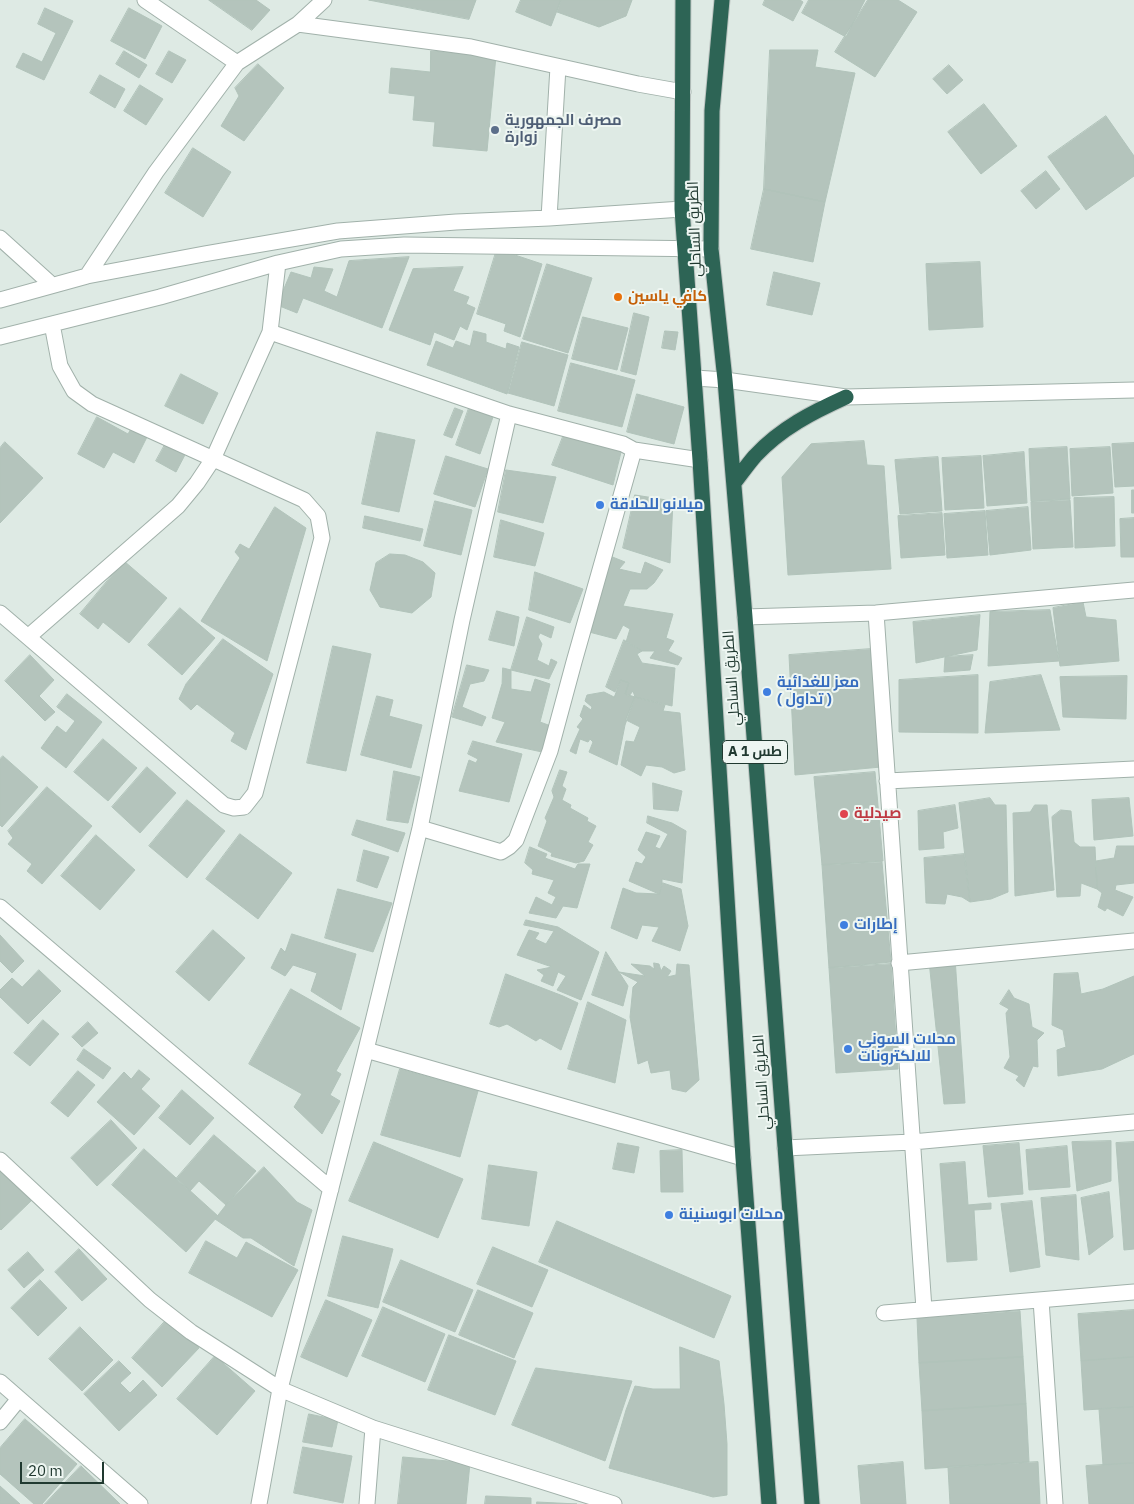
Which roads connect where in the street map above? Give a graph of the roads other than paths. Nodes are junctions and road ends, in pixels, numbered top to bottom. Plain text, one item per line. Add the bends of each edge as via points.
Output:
1 (145, 0) edge
2 (324, 0) edge
3 (682, 0) edge
4 (722, 0) edge
5 (298, 24) junction
6 (237, 63) junction
7 (558, 66) junction
8 (683, 92) junction
9 (682, 209) junction
10 (710, 209) junction
11 (549, 218) junction
12 (0, 238) edge
13 (684, 247) junction
14 (711, 248) junction
15 (278, 263) junction
16 (87, 276) junction
17 (52, 285) junction
18 (0, 300) edge
19 (52, 324) junction
20 (270, 332) junction
21 (0, 337) edge
22 (695, 378) junction
23 (725, 380) junction
24 (1134, 390) edge
25 (846, 397) junction
26 (509, 414) junction
27 (634, 450) junction
28 (213, 460) junction
29 (700, 460) junction
30 (734, 483) junction
31 (1134, 590) edge
32 (0, 613) edge
33 (876, 613) junction
34 (745, 616) junction
35 (28, 637) junction
36 (1134, 769) edge
37 (886, 781) junction
38 (420, 828) junction
39 (0, 907) edge
40 (1134, 942) edge
41 (899, 963) junction
42 (366, 1050) junction
43 (1134, 1122) edge
44 (912, 1142) junction
45 (785, 1148) junction
46 (743, 1158) junction
47 (0, 1160) edge
48 (331, 1189) junction
49 (1134, 1292) edge
50 (1041, 1300) junction
51 (924, 1309) junction
52 (884, 1313) dead end
53 (0, 1382) edge
54 (280, 1389) junction
55 (18, 1400) junction
56 (0, 1422) edge
57 (373, 1428) junction
58 (140, 1504) edge
59 (259, 1504) edge
60 (367, 1504) edge
61 (614, 1504) edge
62 (769, 1504) edge
63 (812, 1504) edge
64 (1055, 1504) edge

1 - 6 street
2 - 5 street
3 - 8 highway, الطريق الساحلي / A 1 طس
4 - 10 highway, الطريق الساحلي / A 1 طس via 712,111
5 - 6 street
5 - 7 street via 472,48
6 - 16 street via 156,172
7 - 8 street
7 - 11 street
8 - 9 highway, الطريق الساحلي / A 1 طس
9 - 10 street
9 - 11 street
9 - 13 highway, الطريق الساحلي / A 1 طس
10 - 14 highway, الطريق الساحلي / A 1 طس
11 - 16 street via 338,231
12 - 17 street
13 - 14 street
13 - 15 street via 404,246 341,249
13 - 22 highway, الطريق الساحلي / A 1 طس
14 - 23 highway, الطريق الساحلي / A 1 طس
15 - 19 street
15 - 20 street
16 - 17 street
17 - 18 street
19 - 21 street
19 - 28 street via 60,366 74,391 92,404
20 - 26 street
20 - 28 street
22 - 23 street
22 - 29 highway, الطريق الساحلي / A 1 طس
23 - 25 street
23 - 30 highway, الطريق الساحلي / A 1 طس
24 - 25 street
25 - 30 highway via 814,411 782,432
26 - 27 street via 624,444
26 - 38 street via 464,610
27 - 29 street
27 - 38 street via 550,751 516,840 501,852
28 - 35 street via 178,506
28 - 35 street via 304,500 318,516 322,538 255,793 244,806 224,805
29 - 46 highway, الطريق الساحلي / A 1 طس
30 - 34 highway, الطريق الساحلي / A 1 طس
31 - 33 street
32 - 35 street
33 - 34 street
33 - 37 street
34 - 45 highway, الطريق الساحلي / A 1 طس
36 - 37 street
37 - 41 street
38 - 42 street
39 - 48 street
40 - 41 street
41 - 44 street
42 - 46 street
42 - 48 street
43 - 44 street
44 - 45 street
44 - 51 street
45 - 63 highway, الطريق الساحلي / A 1 طس
46 - 62 highway, الطريق الساحلي / A 1 طس
47 - 54 street via 150,1300 190,1332
48 - 54 street
49 - 50 street
50 - 51 street
50 - 64 street
51 - 52 street
53 - 55 street
54 - 57 street
54 - 59 street
55 - 56 street
55 - 58 street
57 - 60 street
57 - 61 street

